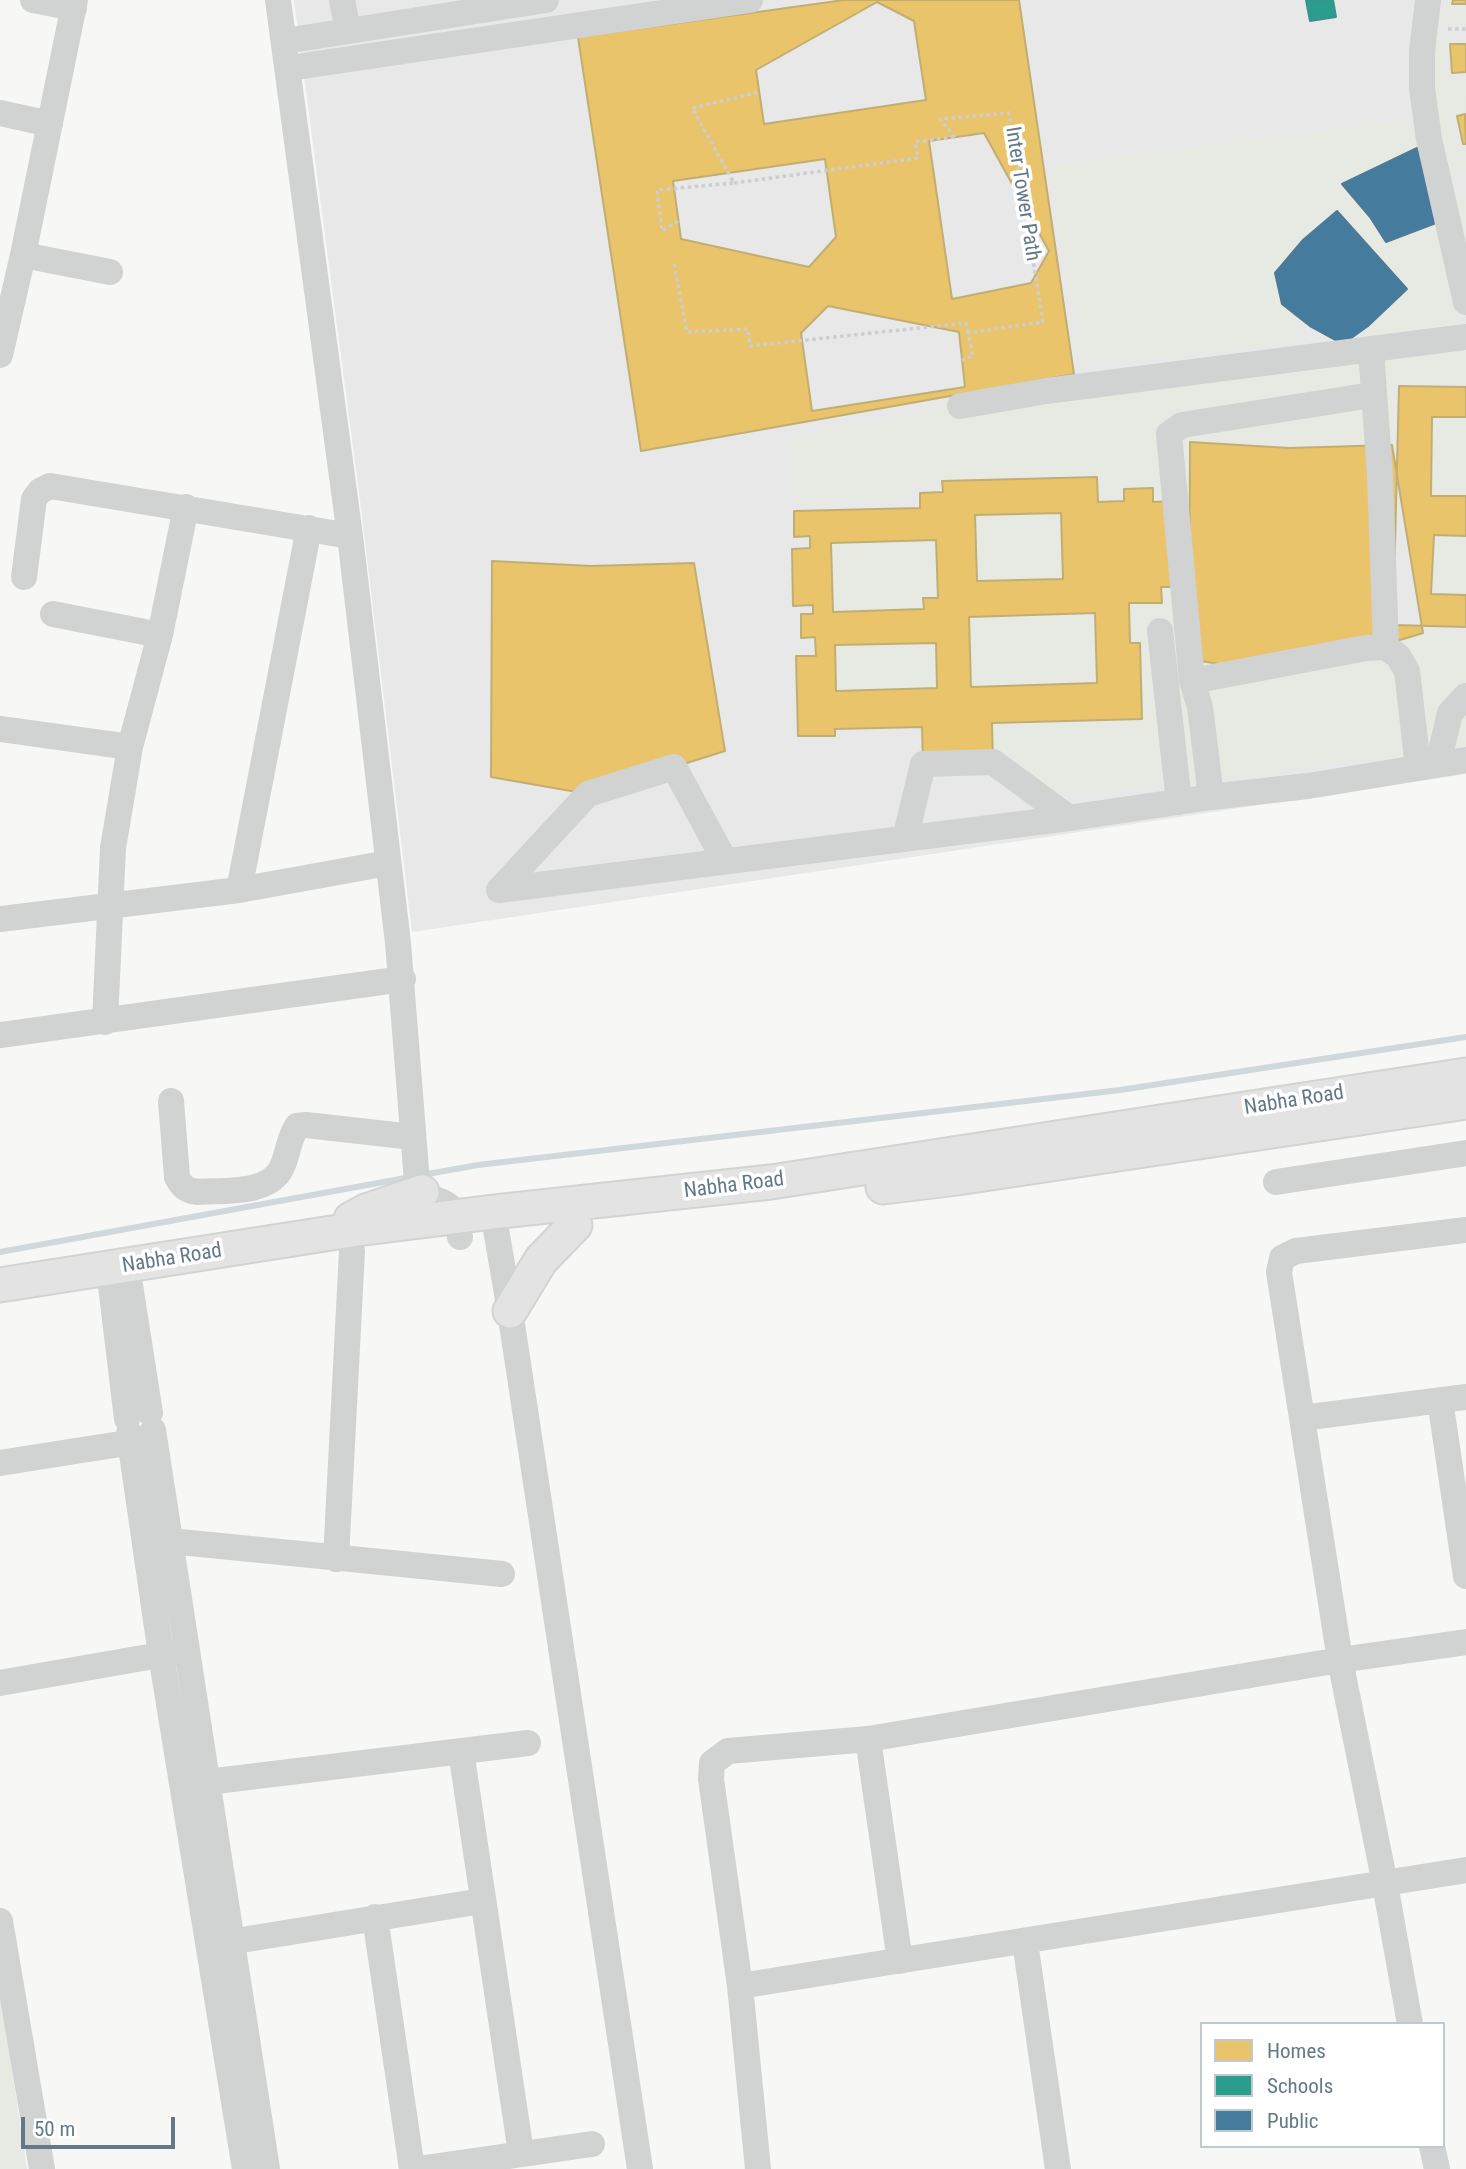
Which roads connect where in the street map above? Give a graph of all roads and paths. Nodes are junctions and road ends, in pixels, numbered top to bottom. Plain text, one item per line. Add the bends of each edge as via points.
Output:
1 (33, 0) edge
2 (278, 0) edge
3 (342, 0) edge
4 (547, 0) edge
5 (750, 0) edge
6 (1428, 0) edge
7 (75, 4) edge
8 (348, 31) junction
9 (285, 41) junction
10 (289, 68) junction
11 (759, 92) dead end
12 (0, 113) edge
13 (50, 124) junction
14 (734, 183) junction
15 (678, 221) dead end
16 (23, 256) junction
17 (674, 264) dead end
18 (110, 272) dead end
19 (1466, 302) edge
20 (968, 333) junction
21 (1466, 337) edge
22 (1371, 350) junction
23 (0, 355) edge
24 (962, 359) dead end
25 (1372, 395) junction
26 (960, 406) dead end
27 (186, 507) junction
28 (309, 528) junction
29 (350, 536) junction
30 (24, 577) dead end
31 (53, 614) dead end
32 (1160, 631) dead end
33 (160, 635) junction
34 (1386, 648) junction
35 (1192, 681) junction
36 (1466, 696) edge
37 (0, 729) edge
38 (130, 747) junction
39 (1466, 760) edge
40 (1428, 766) junction
41 (1211, 797) junction
42 (1179, 802) junction
43 (1069, 818) junction
44 (905, 839) junction
45 (725, 861) junction
46 (388, 863) junction
47 (239, 890) junction
48 (109, 905) junction
49 (0, 919) edge
50 (402, 979) junction
51 (105, 1021) junction
52 (0, 1035) edge
53 (1466, 1075) edge
54 (171, 1101) dead end
55 (1466, 1102) edge
56 (413, 1137) junction
57 (1466, 1153) edge
58 (903, 1174) junction
59 (418, 1182) junction
60 (1276, 1182) dead end
61 (495, 1223) junction
62 (575, 1225) junction
63 (458, 1227) junction
64 (1466, 1230) edge
65 (340, 1242) junction
66 (119, 1276) junction
67 (0, 1285) edge
68 (0, 1305) edge
69 (510, 1311) junction
70 (1466, 1397) edge
71 (1440, 1400) junction
72 (1303, 1418) junction
73 (141, 1429) junction
74 (0, 1463) edge
75 (170, 1541) junction
76 (336, 1559) junction
77 (502, 1574) dead end
78 (1466, 1576) edge
79 (1466, 1642) edge
80 (187, 1649) junction
81 (162, 1656) junction
82 (1340, 1660) junction
83 (0, 1683) edge
84 (868, 1739) junction
85 (528, 1743) dead end
86 (461, 1751) junction
87 (195, 1783) junction
88 (1466, 1870) edge
89 (1385, 1884) junction
90 (482, 1901) junction
91 (375, 1917) junction
92 (0, 1921) edge
93 (1025, 1942) junction
94 (221, 1944) junction
95 (900, 1961) junction
96 (740, 1986) junction
97 (1410, 2022) edge
98 (592, 2144) dead end
99 (1433, 2148) edge
100 (521, 2153) junction
101 (42, 2169) edge
102 (245, 2169) edge
103 (267, 2169) edge
104 (412, 2169) edge
105 (418, 2169) edge
106 (640, 2169) edge
107 (758, 2169) edge
108 (1058, 2169) edge
109 (1437, 2169) edge

1 - 7 street
2 - 9 street
3 - 8 street
4 - 8 street
5 - 10 street
6 - 19 street via 1422,88
7 - 13 street
8 - 9 street
9 - 10 street
10 - 29 street
11 - 14 path via 692,108
12 - 13 street
13 - 16 street
14 - 15 path, Inter Tower Path via 657,190 662,231
14 - 20 path, Inter Tower Path via 918,158 915,142 955,137 940,119 1009,113 1044,322
16 - 18 street
16 - 23 street
17 - 20 path, Inter Tower Path via 687,332 748,329 750,346 965,323
20 - 24 path via 973,356
21 - 22 street
22 - 25 street
22 - 26 street
25 - 34 street
25 - 35 street via 1182,425 1169,435
27 - 28 street
27 - 30 street via 50,486 34,499
27 - 33 street
28 - 29 street
28 - 47 street
29 - 46 street
31 - 33 street
32 - 42 street
33 - 38 street
34 - 35 street
34 - 40 street via 1407,671
35 - 41 street via 1200,707
36 - 40 street via 1450,713
37 - 38 street
38 - 48 street via 113,848
39 - 40 street
40 - 41 street
41 - 42 street
42 - 43 street
43 - 44 street
43 - 44 street via 993,762 923,764
44 - 45 street
45 - 45 street via 525,887 499,890 587,794 674,767
46 - 47 street
46 - 50 street
47 - 48 street
48 - 49 street
48 - 51 street
50 - 51 street
50 - 56 street
51 - 52 street
53 - 58 main road, Nabha Road
54 - 56 street via 177,1177 180,1185 197,1192 270,1182 281,1170 297,1126
55 - 58 main road, Nabha Road
56 - 59 street
57 - 60 street
58 - 61 main road, Nabha Road via 771,1182
58 - 62 main road, Nabha Road
59 - 63 street via 431,1200 453,1210
59 - 65 main road via 343,1223
61 - 62 main road, Nabha Road
61 - 63 main road, Nabha Road
61 - 69 street
62 - 69 main road via 541,1260
63 - 65 main road, Nabha Road
64 - 72 street via 1296,1251 1282,1258 1279,1272
65 - 66 main road, Nabha Road
65 - 76 street
66 - 67 main road, Nabha Road
66 - 68 main road, Nabha Road
66 - 73 street
69 - 106 street
70 - 71 street
71 - 72 street
71 - 78 street
72 - 82 street
73 - 74 street
73 - 75 street
73 - 81 street
75 - 76 street
75 - 80 street
76 - 77 street
79 - 82 street
80 - 81 street
80 - 87 street
81 - 83 street
81 - 87 street
82 - 84 street
82 - 89 street
84 - 95 street
84 - 96 street via 729,1751 712,1763
85 - 86 street
86 - 87 street
86 - 90 street
87 - 94 street
88 - 89 street
89 - 93 street
89 - 97 street
90 - 91 street
90 - 100 street
91 - 94 street
91 - 104 street
92 - 101 street
93 - 95 street
93 - 108 street
94 - 102 street
94 - 103 street
95 - 96 street
96 - 107 street
98 - 100 street
99 - 109 street
100 - 105 street

